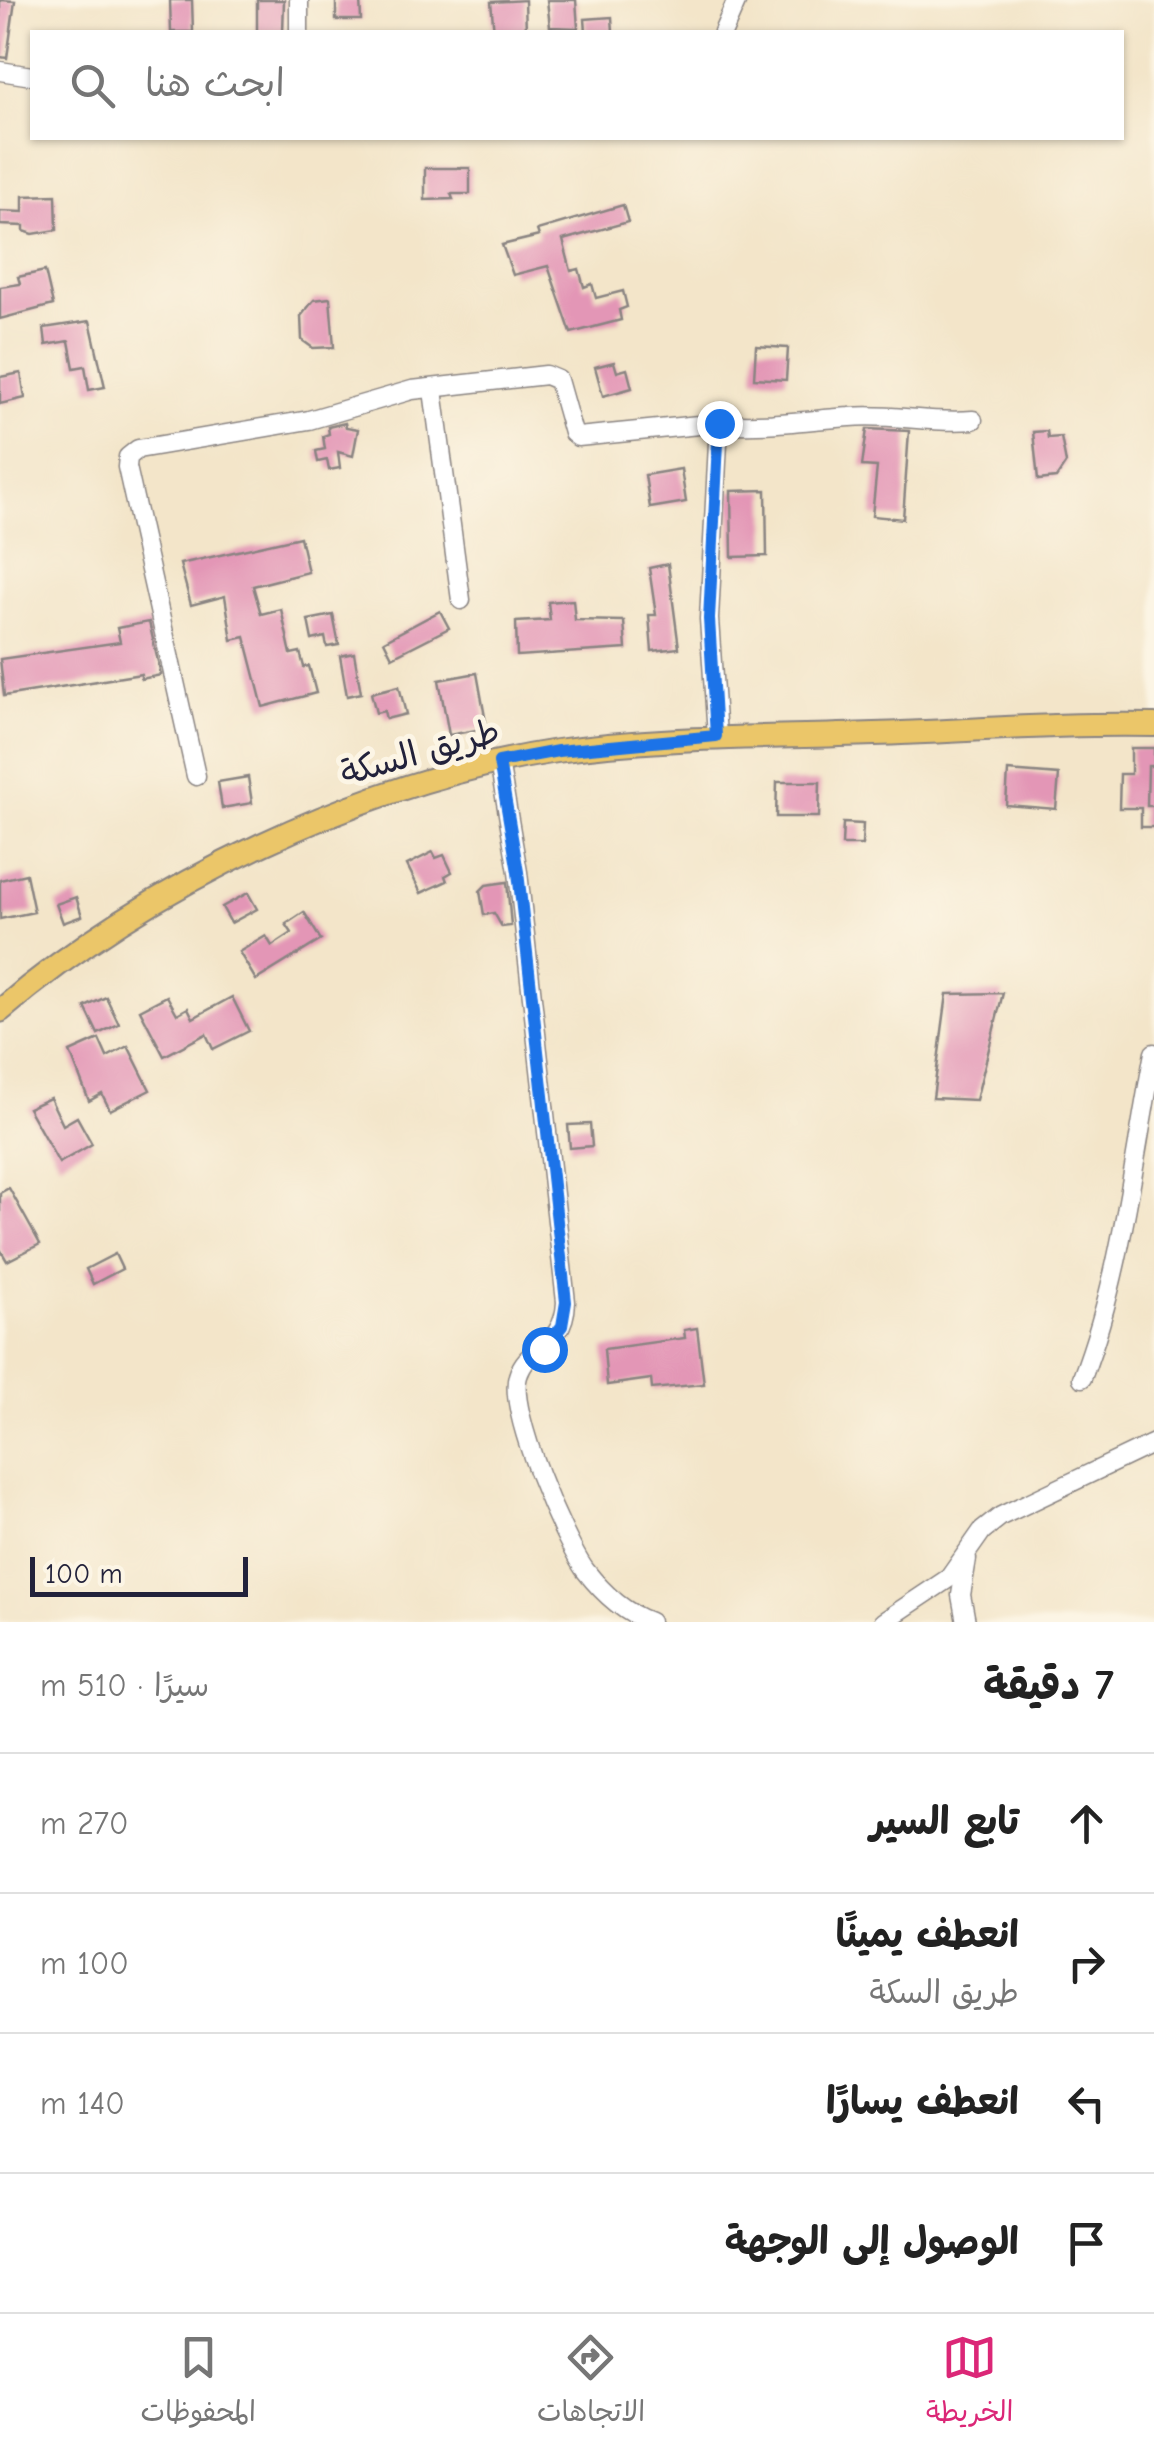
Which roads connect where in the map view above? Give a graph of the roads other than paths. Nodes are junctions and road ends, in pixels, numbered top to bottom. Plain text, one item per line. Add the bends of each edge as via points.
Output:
1 (299, 0) edge
2 (737, 0) edge
3 (298, 30) edge
4 (724, 30) edge
5 (0, 70) edge
6 (30, 76) edge
7 (433, 390) junction
8 (973, 420) dead end
9 (719, 423) junction
10 (461, 600) dead end
11 (1152, 729) edge
12 (716, 736) junction
13 (499, 762) junction
14 (196, 776) dead end
15 (0, 1011) edge
16 (1154, 1053) edge
17 (1082, 1378) dead end
18 (1154, 1442) edge
19 (968, 1552) junction
20 (650, 1622) edge
21 (883, 1622) edge
22 (966, 1622) edge

1 - 3 street
2 - 4 street
5 - 6 street
7 - 9 street via 554,376 578,437
7 - 10 street
7 - 14 street via 309,420 152,445 128,457
8 - 9 street via 933,424 853,416 786,425
9 - 12 street via 709,619
11 - 12 main road, طريق السكة
12 - 13 main road, طريق السكة
13 - 15 main road, طريق السكة via 389,790 304,826 160,899
13 - 20 street via 518,872 566,1302 558,1335 518,1376 518,1404 536,1466 575,1554 610,1597
16 - 17 street via 1126,1213
18 - 19 street via 1000,1516
19 - 21 street via 949,1578
19 - 22 street via 961,1595

